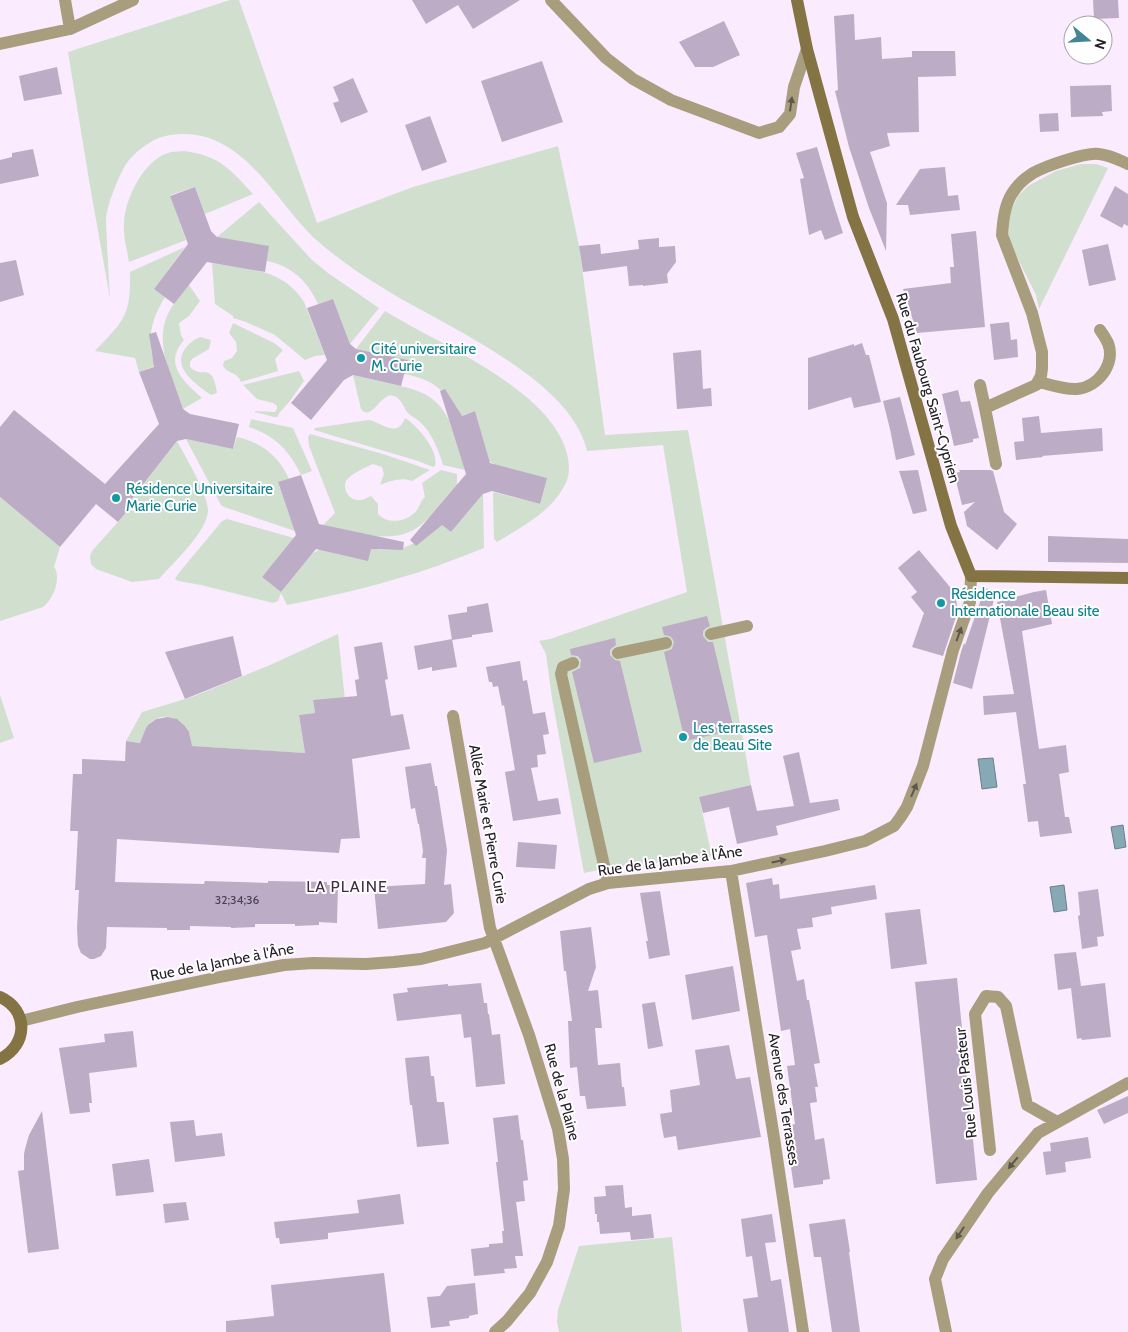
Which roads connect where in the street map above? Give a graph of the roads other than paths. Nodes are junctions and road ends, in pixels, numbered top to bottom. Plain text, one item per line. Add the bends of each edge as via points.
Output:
1 (65, 0) edge
2 (133, 0) edge
3 (551, 0) edge
4 (797, 0) edge
5 (70, 29) junction
6 (0, 44) edge
7 (807, 48) junction
8 (1128, 164) edge
9 (1100, 330) dead end
10 (1039, 382) junction
11 (980, 385) dead end
12 (985, 408) junction
13 (996, 464) dead end
14 (971, 576) junction
15 (1128, 578) edge
16 (747, 626) dead end
17 (711, 634) dead end
18 (666, 644) dead end
19 (618, 653) dead end
20 (573, 663) dead end
21 (453, 716) dead end
22 (731, 871) junction
23 (608, 883) junction
24 (494, 938) junction
25 (0, 986) edge
26 (3, 998) edge
27 (21, 1021) junction
28 (0, 1061) edge
29 (1128, 1083) edge
30 (1057, 1122) junction
31 (990, 1150) dead end
32 (495, 1332) edge
33 (803, 1332) edge
34 (946, 1332) edge

1 - 5 street
2 - 5 street
3 -> 7 street via 606,58 633,79 671,100 759,134 779,127 790,114 794,87
4 - 7 street, Rue du Faubourg Saint-Cyprien
5 - 6 street
7 - 14 street, Rue du Faubourg Saint-Cyprien via 853,217 893,319 951,526
8 - 10 street via 1098,153 1054,165 1025,179 1015,189 1005,209 1002,235 1032,313 1042,352
9 - 10 street via 1108,345 1109,361 1097,381 1072,389
10 - 12 street
11 - 12 street
12 - 13 street
14 - 15 street
22 -> 14 street, Rue de la Jambe à l'Âne via 865,841 894,826 918,783 953,650 970,602
16 - 17 street
18 - 19 street
20 - 23 street via 563,667 561,674
21 - 24 street, Allée Marie et Pierre Curie
22 - 23 street, Rue de la Jambe à l'Âne
22 - 33 street, Avenue des Terrasses
23 - 24 street, Rue de la Jambe à l'Âne via 589,889
24 - 27 street, Rue de la Jambe à l'Âne via 412,960 284,965
24 - 32 street, Rue de la Plaine via 558,1129 564,1189 559,1226 547,1262 530,1293
25 - 26 street
26 - 27 street via 15,1008
27 - 28 street via 18,1043
29 - 30 street
30 - 31 street, Rue Louis Pasteur via 1027,1105 1006,1006 998,997 986,996 975,1014
30 -> 34 street via 1038,1133 988,1193 943,1259 935,1279

